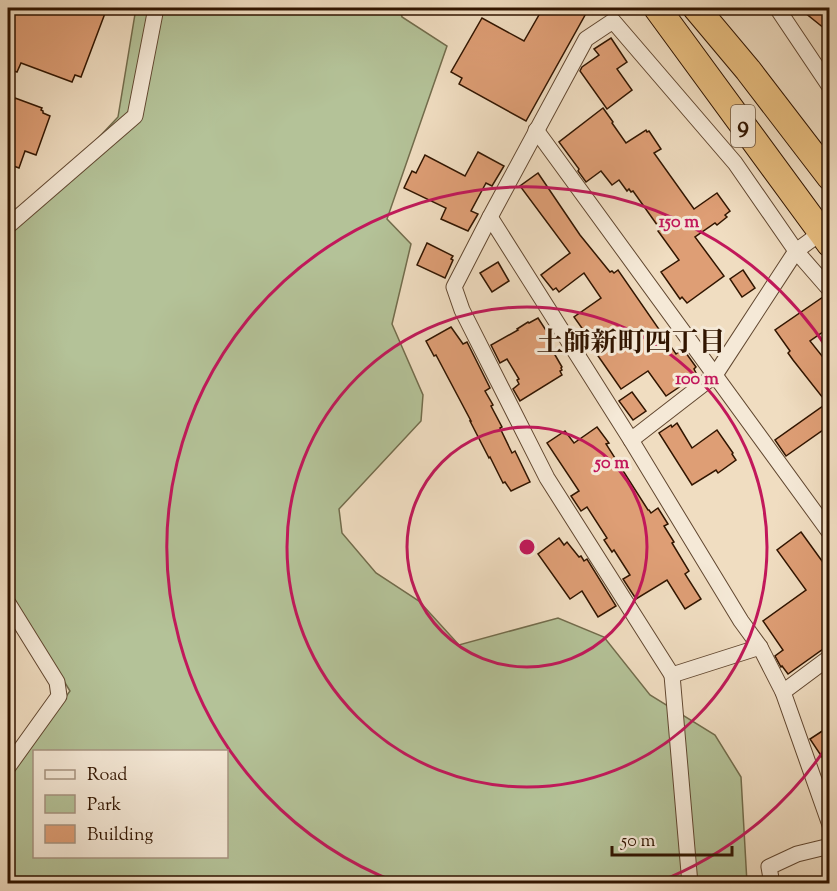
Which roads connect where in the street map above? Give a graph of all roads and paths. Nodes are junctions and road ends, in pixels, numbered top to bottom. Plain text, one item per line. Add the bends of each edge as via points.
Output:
1 (156, 8) edge
2 (657, 8) edge
3 (665, 8) edge
4 (696, 8) edge
5 (715, 8) edge
6 (777, 8) edge
7 (830, 87) edge
8 (536, 130) junction
9 (830, 154) edge
10 (830, 177) edge
11 (489, 217) junction
12 (830, 217) edge
13 (8, 226) edge
14 (820, 242) edge
15 (796, 251) junction
16 (830, 290) edge
17 (715, 375) junction
18 (631, 440) junction
19 (830, 532) edge
20 (8, 603) edge
21 (760, 647) junction
22 (830, 657) edge
23 (672, 675) junction
24 (783, 692) junction
25 (8, 767) edge
26 (830, 825) edge
27 (830, 846) edge
28 (690, 884) edge
29 (771, 884) edge

1 - 13 street via 135,116
2 - 14 highway, 9
3 - 12 highway, 9
4 - 10 highway, 9
5 - 9 highway, 9
6 - 7 street
8 - 11 street
8 - 15 street via 586,39 613,21 735,163
8 - 17 street
11 - 18 street
11 - 23 street via 454,286 462,310 547,478
14 - 15 street
15 - 16 street
15 - 17 street
17 - 18 street
17 - 19 street
18 - 21 street
20 - 25 street via 57,682 59,696
21 - 23 street
21 - 24 street
22 - 24 street
23 - 28 street
24 - 26 street
27 - 29 street via 797,854 769,867

